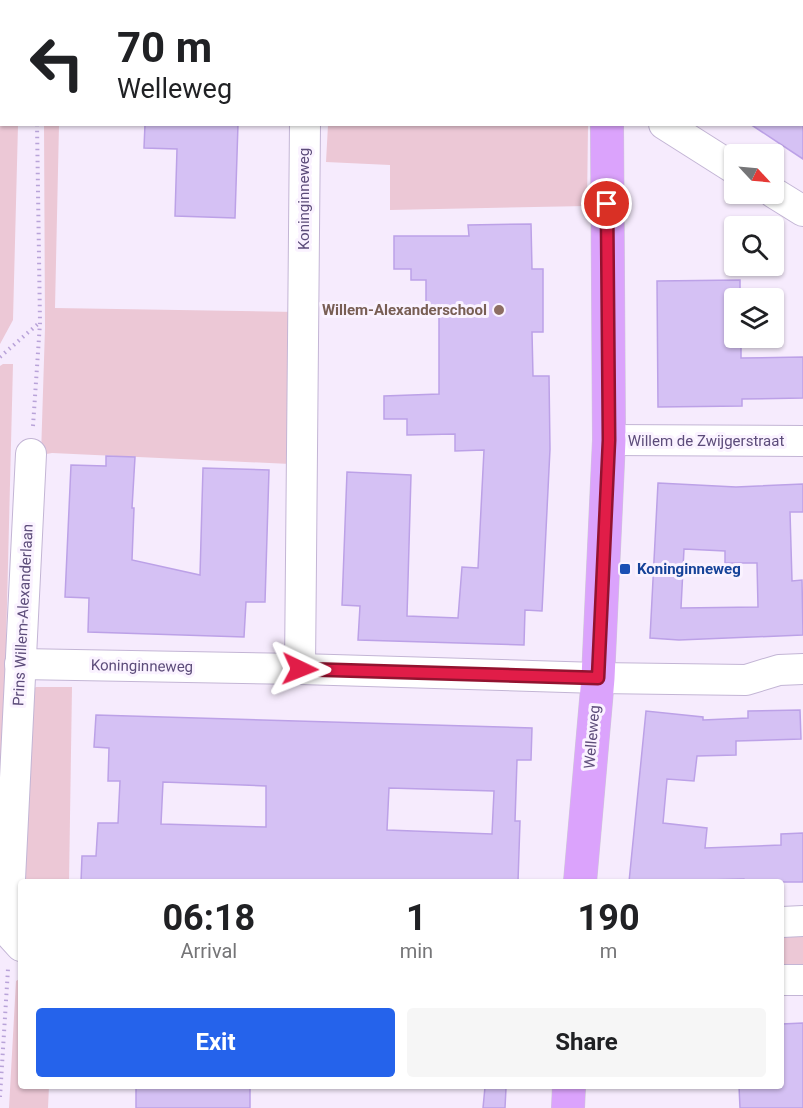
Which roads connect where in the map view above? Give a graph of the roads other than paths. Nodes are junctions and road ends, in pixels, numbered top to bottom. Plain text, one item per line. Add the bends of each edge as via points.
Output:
1 (305, 126) edge
2 (607, 126) edge
3 (666, 126) edge
4 (724, 162) edge
5 (784, 200) edge
6 (803, 212) edge
7 (609, 440) junction
8 (803, 441) edge
9 (31, 454) road end
10 (21, 664) junction
11 (300, 669) junction
12 (803, 669) edge
13 (598, 678) junction
14 (580, 879) edge
15 (803, 921) edge
16 (784, 922) edge
17 (18, 943) edge
18 (803, 980) edge
19 (784, 981) edge
20 (569, 1089) edge
21 (568, 1108) edge

1 - 11 street, Koninginneweg
2 - 7 main road, Welleweg
3 - 4 street
5 - 6 street
7 - 8 street, Willem de Zwijgerstraat
7 - 13 main road, Welleweg
9 - 10 street, Prins Willem-Alexanderlaan
10 - 11 street, Koninginneweg
10 - 17 street, Prins Willem-Alexanderlaan via 8,920 10,934
11 - 13 street, Koninginneweg
12 - 13 street, Koninginneweg via 779,670 746,680
13 - 14 main road, Welleweg
15 - 16 street
18 - 19 street
20 - 21 main road

